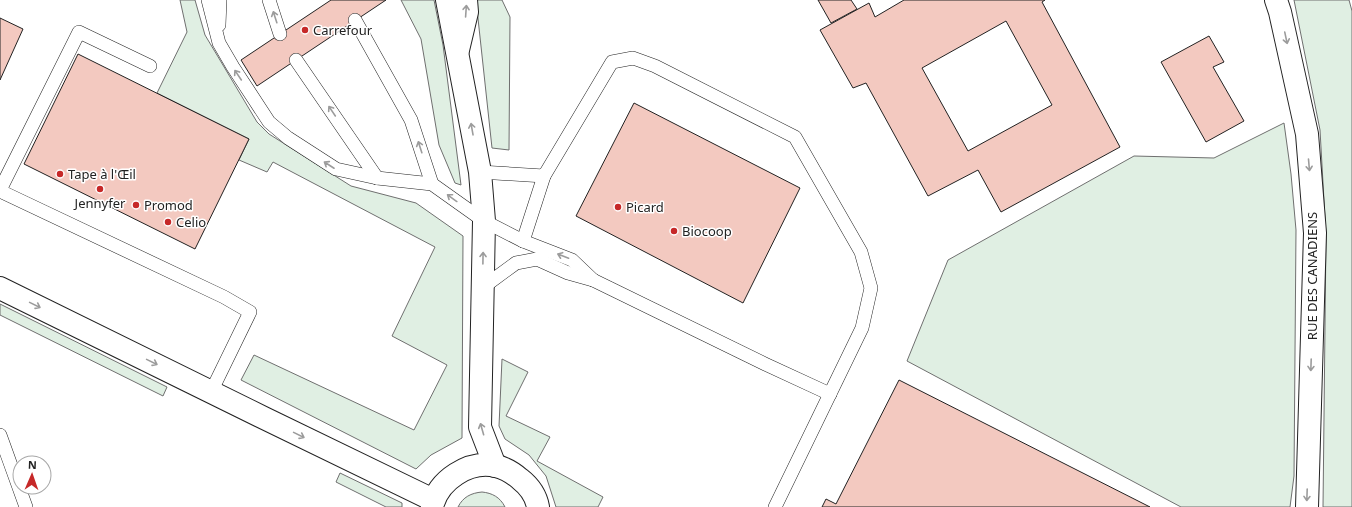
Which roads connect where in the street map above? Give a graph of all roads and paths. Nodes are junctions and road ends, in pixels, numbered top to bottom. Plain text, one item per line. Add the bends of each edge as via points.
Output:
1 (208, 0) edge
2 (220, 0) edge
3 (269, 0) edge
4 (447, 0) edge
5 (466, 0) edge
6 (1276, 0) edge
7 (355, 20) dead end
8 (280, 34) dead end
9 (219, 43) junction
10 (458, 50) junction
11 (296, 60) dead end
12 (150, 66) dead end
13 (480, 172) junction
14 (544, 176) junction
15 (377, 178) junction
16 (432, 184) junction
17 (0, 191) edge
18 (484, 221) junction
19 (523, 241) junction
20 (593, 280) junction
21 (0, 288) edge
22 (482, 288) junction
23 (211, 392) junction
24 (830, 394) junction
25 (0, 435) edge
26 (496, 466) junction
27 (433, 504) edge
28 (26, 507) edge
29 (538, 507) edge
30 (775, 507) edge
31 (1307, 507) edge

1 - 9 lane
2 - 9 lane
8 -> 3 lane
4 - 10 street
10 -> 5 street via 467,12
6 -> 31 street, RUE DES CANADIENS via 1307,134 1315,233
16 -> 7 lane via 411,120
15 -> 9 lane via 336,169 288,138 269,122
13 -> 10 street
15 -> 11 lane
12 - 17 lane via 79,32
13 - 14 lane
13 - 18 street
14 - 19 lane
14 - 24 lane via 612,62 633,58 655,66 795,137 861,252 871,288 862,328
15 - 16 lane
18 -> 16 lane
17 - 23 lane via 224,297 250,312
18 - 19 lane
22 -> 18 street
20 -> 19 lane via 572,260
20 - 22 lane via 568,273 537,259 516,263
20 - 24 lane
21 -> 23 street
26 -> 22 street via 480,427
23 -> 27 street
24 - 30 lane
25 - 28 lane
26 - 27 street via 476,466 458,472 443,484
26 - 29 street via 513,473 528,485

